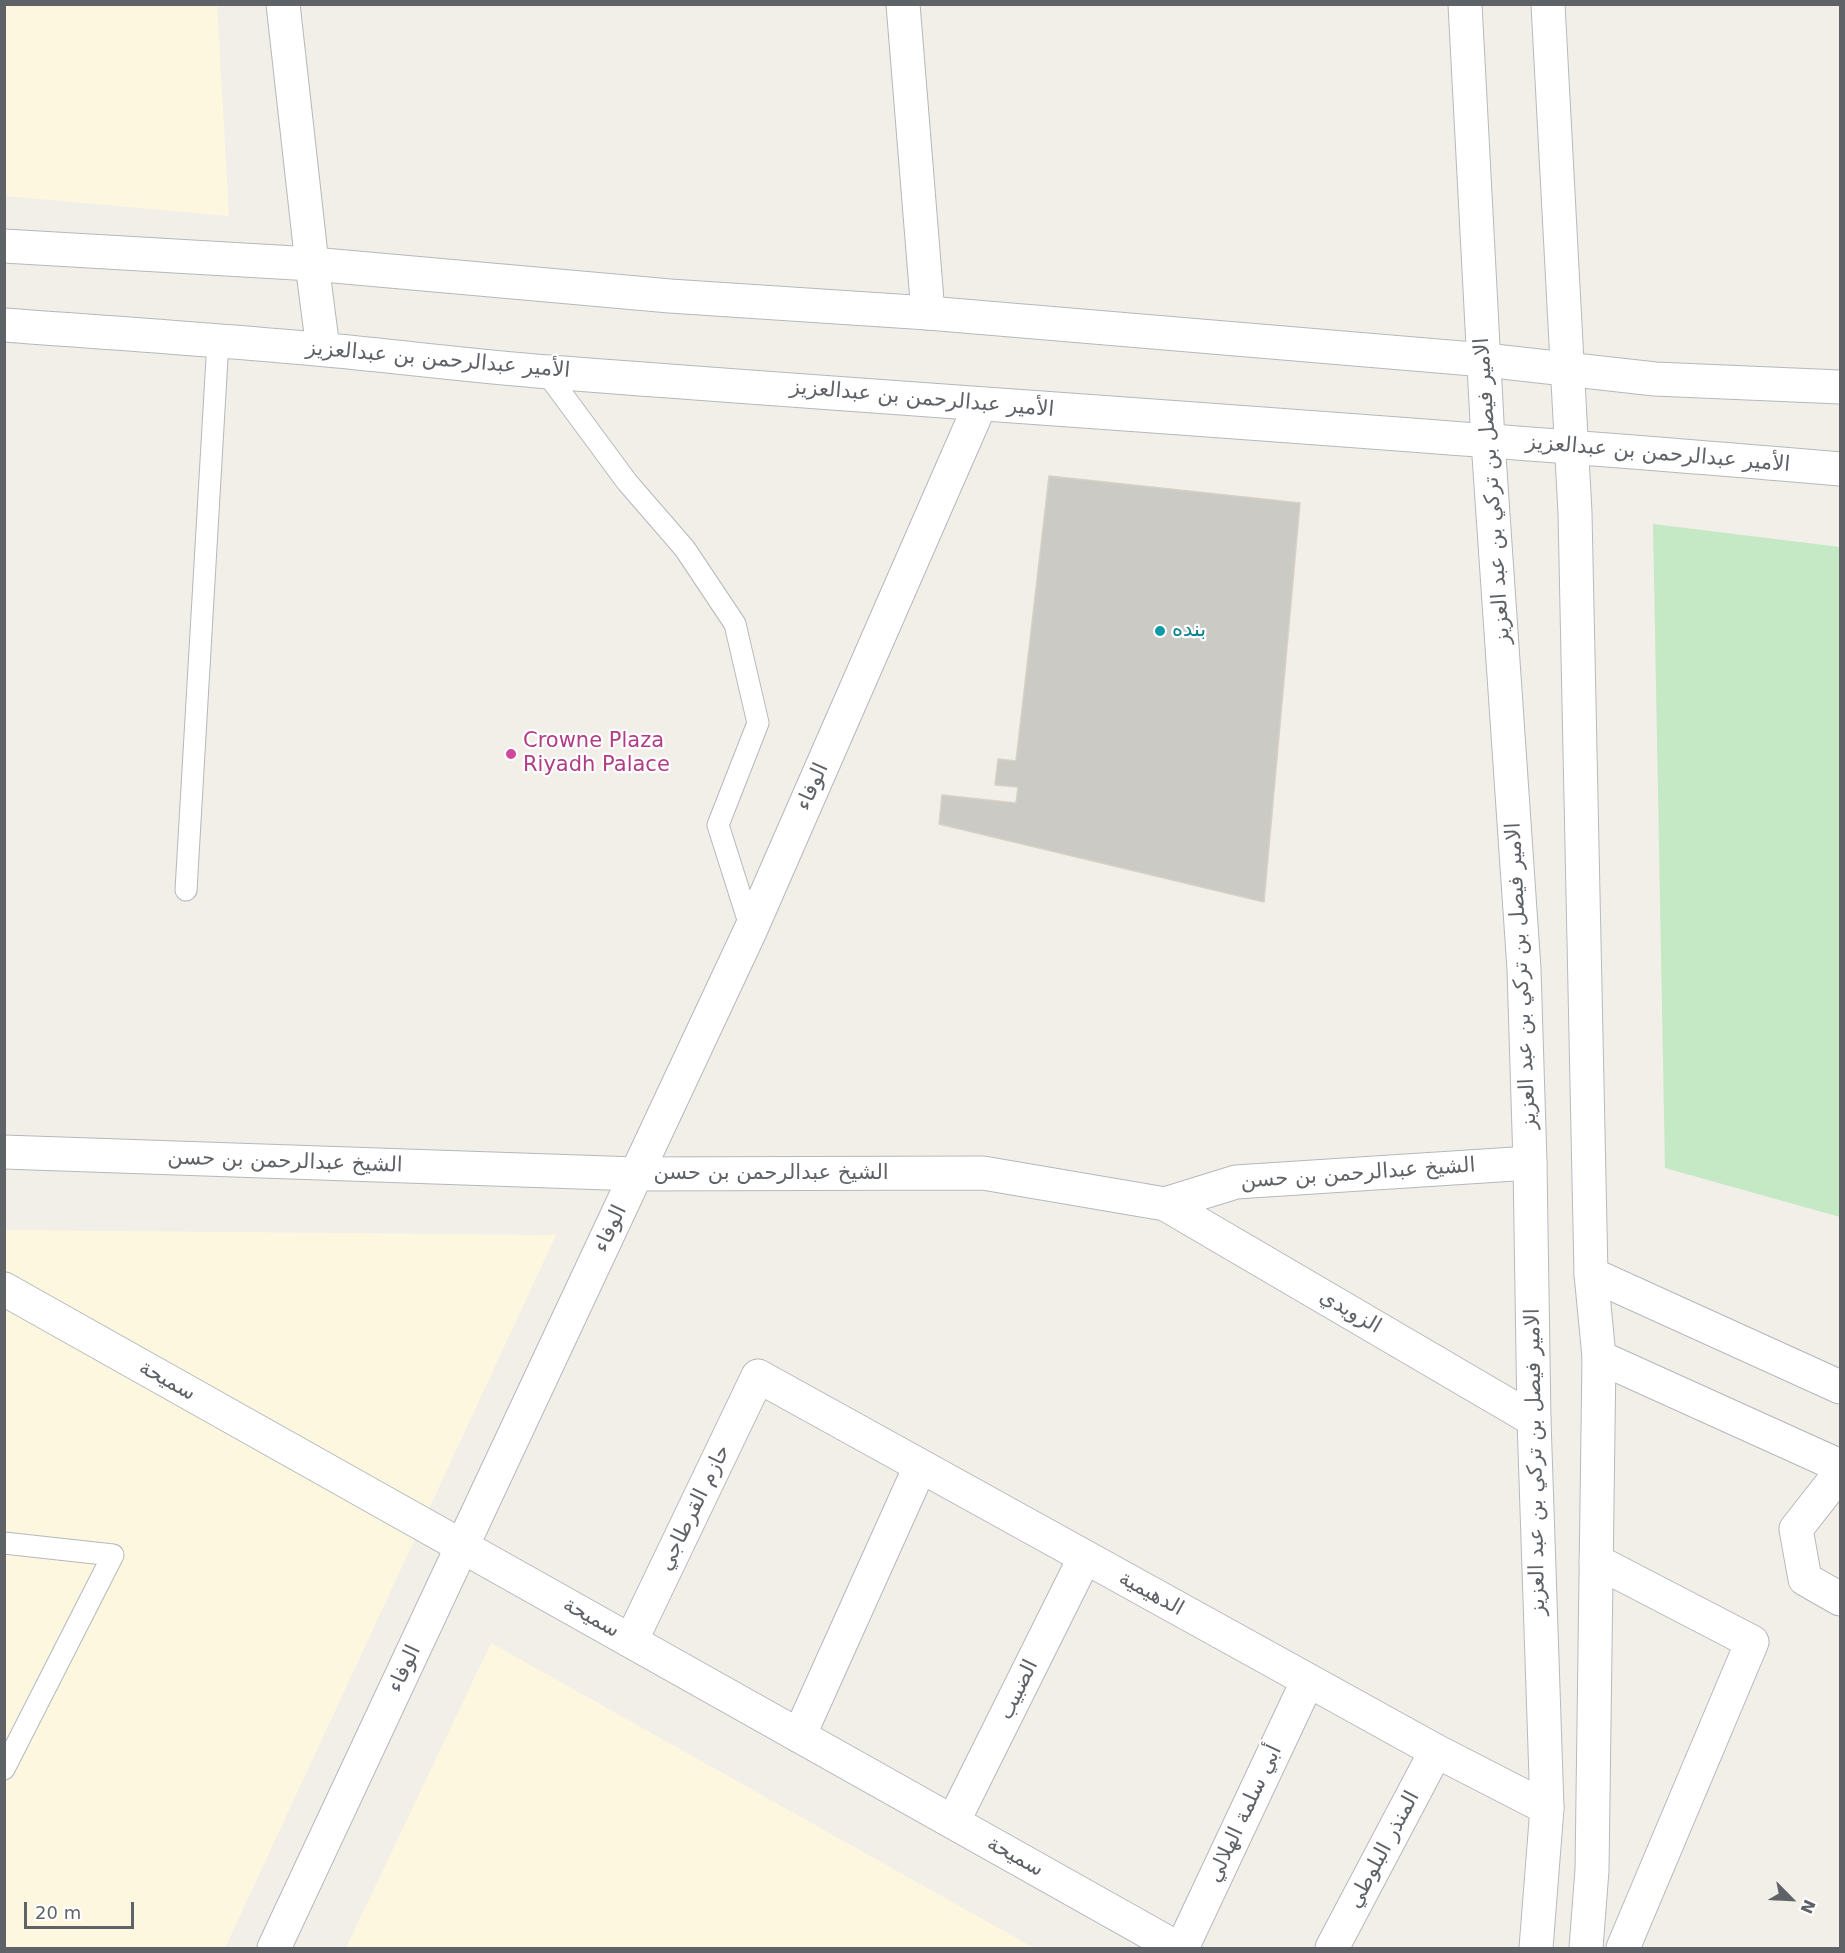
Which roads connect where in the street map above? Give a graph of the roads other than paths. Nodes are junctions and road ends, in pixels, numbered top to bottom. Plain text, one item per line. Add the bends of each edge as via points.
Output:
1 (283, 4) edge
2 (903, 4) edge
3 (1465, 4) edge
4 (1548, 4) edge
5 (4, 246) edge
6 (312, 264) junction
7 (928, 314) junction
8 (4, 325) edge
9 (218, 341) junction
10 (323, 349) junction
11 (1485, 360) junction
12 (1568, 370) junction
13 (545, 371) junction
14 (1840, 387) edge
15 (980, 405) junction
16 (1488, 441) junction
17 (1572, 446) junction
18 (1840, 469) edge
19 (186, 890) dead end
20 (751, 928) junction
21 (4, 1152) edge
22 (1530, 1162) junction
23 (636, 1174) junction
24 (1166, 1204) junction
25 (1591, 1274) junction
26 (4, 1289) edge
27 (1599, 1357) junction
28 (758, 1376) joint
29 (1840, 1387) edge
30 (1534, 1420) junction
31 (1840, 1466) edge
32 (920, 1467) junction
33 (1840, 1473) edge
34 (4, 1543) edge
35 (462, 1546) junction
36 (1085, 1557) junction
37 (1596, 1561) junction
38 (1840, 1599) edge
39 (631, 1641) junction
40 (1308, 1680) junction
41 (799, 1736) junction
42 (1436, 1751) junction
43 (4, 1769) edge
44 (1547, 1808) junction
45 (953, 1822) junction
46 (274, 1948) edge
47 (1180, 1948) edge
48 (1332, 1948) edge
49 (1536, 1948) edge
50 (1586, 1948) edge
51 (1623, 1948) edge

1 - 6 street
2 - 7 street
3 - 11 street, الامير فيصل بن تركي بن عبد العزيز
4 - 12 street
5 - 6 street
6 - 7 street
6 - 10 street
7 - 11 street
8 - 9 street, الأمير عبدالرحمن بن عبدالعزيز
9 - 10 street, الأمير عبدالرحمن بن عبدالعزيز
9 - 19 lane
10 - 13 street, الأمير عبدالرحمن بن عبدالعزيز
11 - 12 street
11 - 16 street, الامير فيصل بن تركي بن عبد العزيز
12 - 14 street via 1655,379
12 - 17 street
13 - 15 street, الأمير عبدالرحمن بن عبدالعزيز
13 - 20 lane via 627,482 685,549 735,624 758,723 718,825
15 - 16 street, الأمير عبدالرحمن بن عبدالعزيز
15 - 20 street, الوفاء
16 - 17 street, الأمير عبدالرحمن بن عبدالعزيز
16 - 22 street, الامير فيصل بن تركي بن عبد العزيز via 1524,969
17 - 18 street, الأمير عبدالرحمن بن عبدالعزيز
17 - 25 street
20 - 23 street, الوفاء
21 - 23 street, الشيخ عبدالرحمن بن حسن
22 - 24 street, الشيخ عبدالرحمن بن حسن via 1236,1182
22 - 30 street, الامير فيصل بن تركي بن عبد العزيز
23 - 24 street, الشيخ عبدالرحمن بن حسن via 983,1173
23 - 35 street, الوفاء
24 - 30 street, الزويدي
25 - 27 street
25 - 29 street
26 - 35 street, سميحة
27 - 31 street
27 - 37 street
28 - 32 street, الدهيمية
28 - 39 street, حازم القرطاجي
30 - 44 street, الامير فيصل بن تركي بن عبد العزيز
32 - 36 street, الدهيمية
32 - 41 street
33 - 38 street via 1796,1530 1805,1579
34 - 43 lane via 113,1555
35 - 39 street, سميحة
35 - 46 street, الوفاء
36 - 40 street, الدهيمية
36 - 45 street, الضبيب
37 - 50 street via 1592,1870
37 - 51 street via 1752,1642
39 - 41 street, سميحة
40 - 42 street, الدهيمية
40 - 47 street, أبي سلمة الهلالي
41 - 45 street, سميحة
42 - 44 street, الدهيمية
42 - 48 street, المنذر البلوطي
44 - 49 street, الامير فيصل بن تركي بن عبد العزيز
45 - 47 street, سميحة

